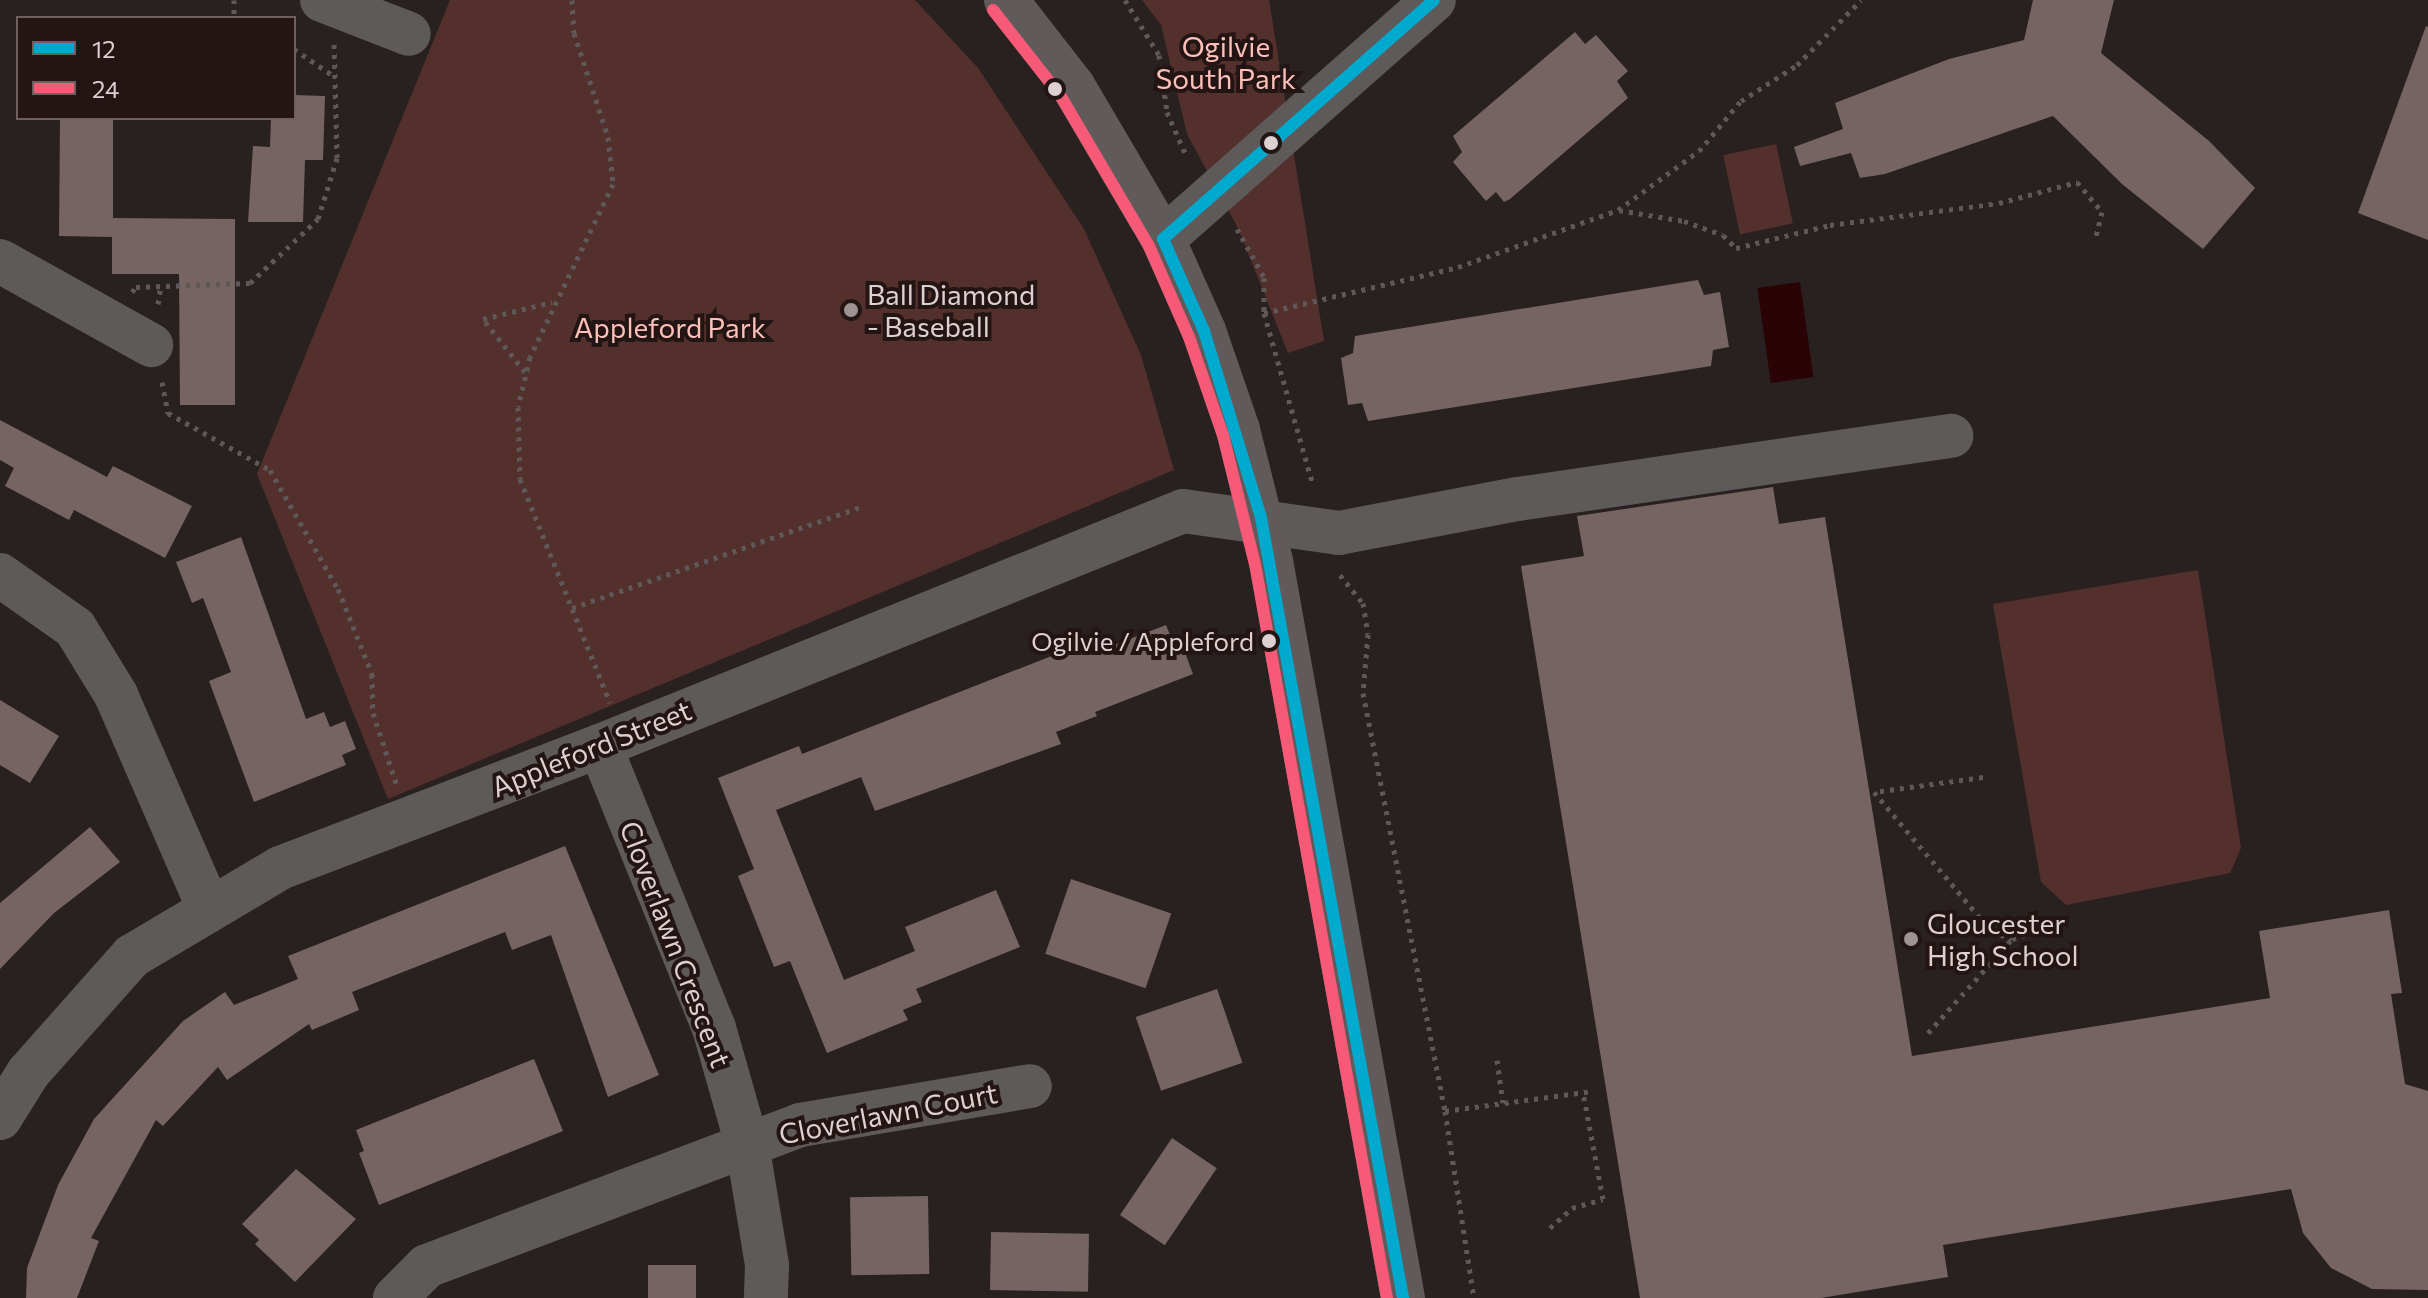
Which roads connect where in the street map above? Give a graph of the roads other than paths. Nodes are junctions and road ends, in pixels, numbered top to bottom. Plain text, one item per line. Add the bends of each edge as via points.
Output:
1 (1006, 0) edge
2 (1434, 0) edge
3 (333, 4) edge
4 (409, 34) dead end
5 (1163, 239) junction
6 (0, 261) edge
7 (145, 341) road end
8 (1951, 436) dead end
9 (1261, 518) junction
10 (0, 575) edge
11 (612, 741) junction
12 (208, 907) junction
13 (1030, 1086) dead end
14 (0, 1118) edge
15 (747, 1144) junction
16 (395, 1298) edge
17 (766, 1298) edge
18 (1403, 1298) edge

1 - 5 main road via 1073,86
2 - 5 street
3 - 4 street
5 - 9 main road via 1204,331
6 - 7 street
8 - 9 street, Appleford Street via 1518,499 1339,533
9 - 11 street, Appleford Street via 1183,511
9 - 18 main road
10 - 12 street via 75,628 116,695
11 - 12 street, Appleford Street via 280,868
11 - 15 street, Cloverlawn Crescent via 714,1028
12 - 14 street, Appleford Street via 132,956 28,1073
13 - 15 street, Cloverlawn Court via 800,1125
15 - 16 street via 427,1266
15 - 17 street, Cloverlawn Crescent via 767,1265

